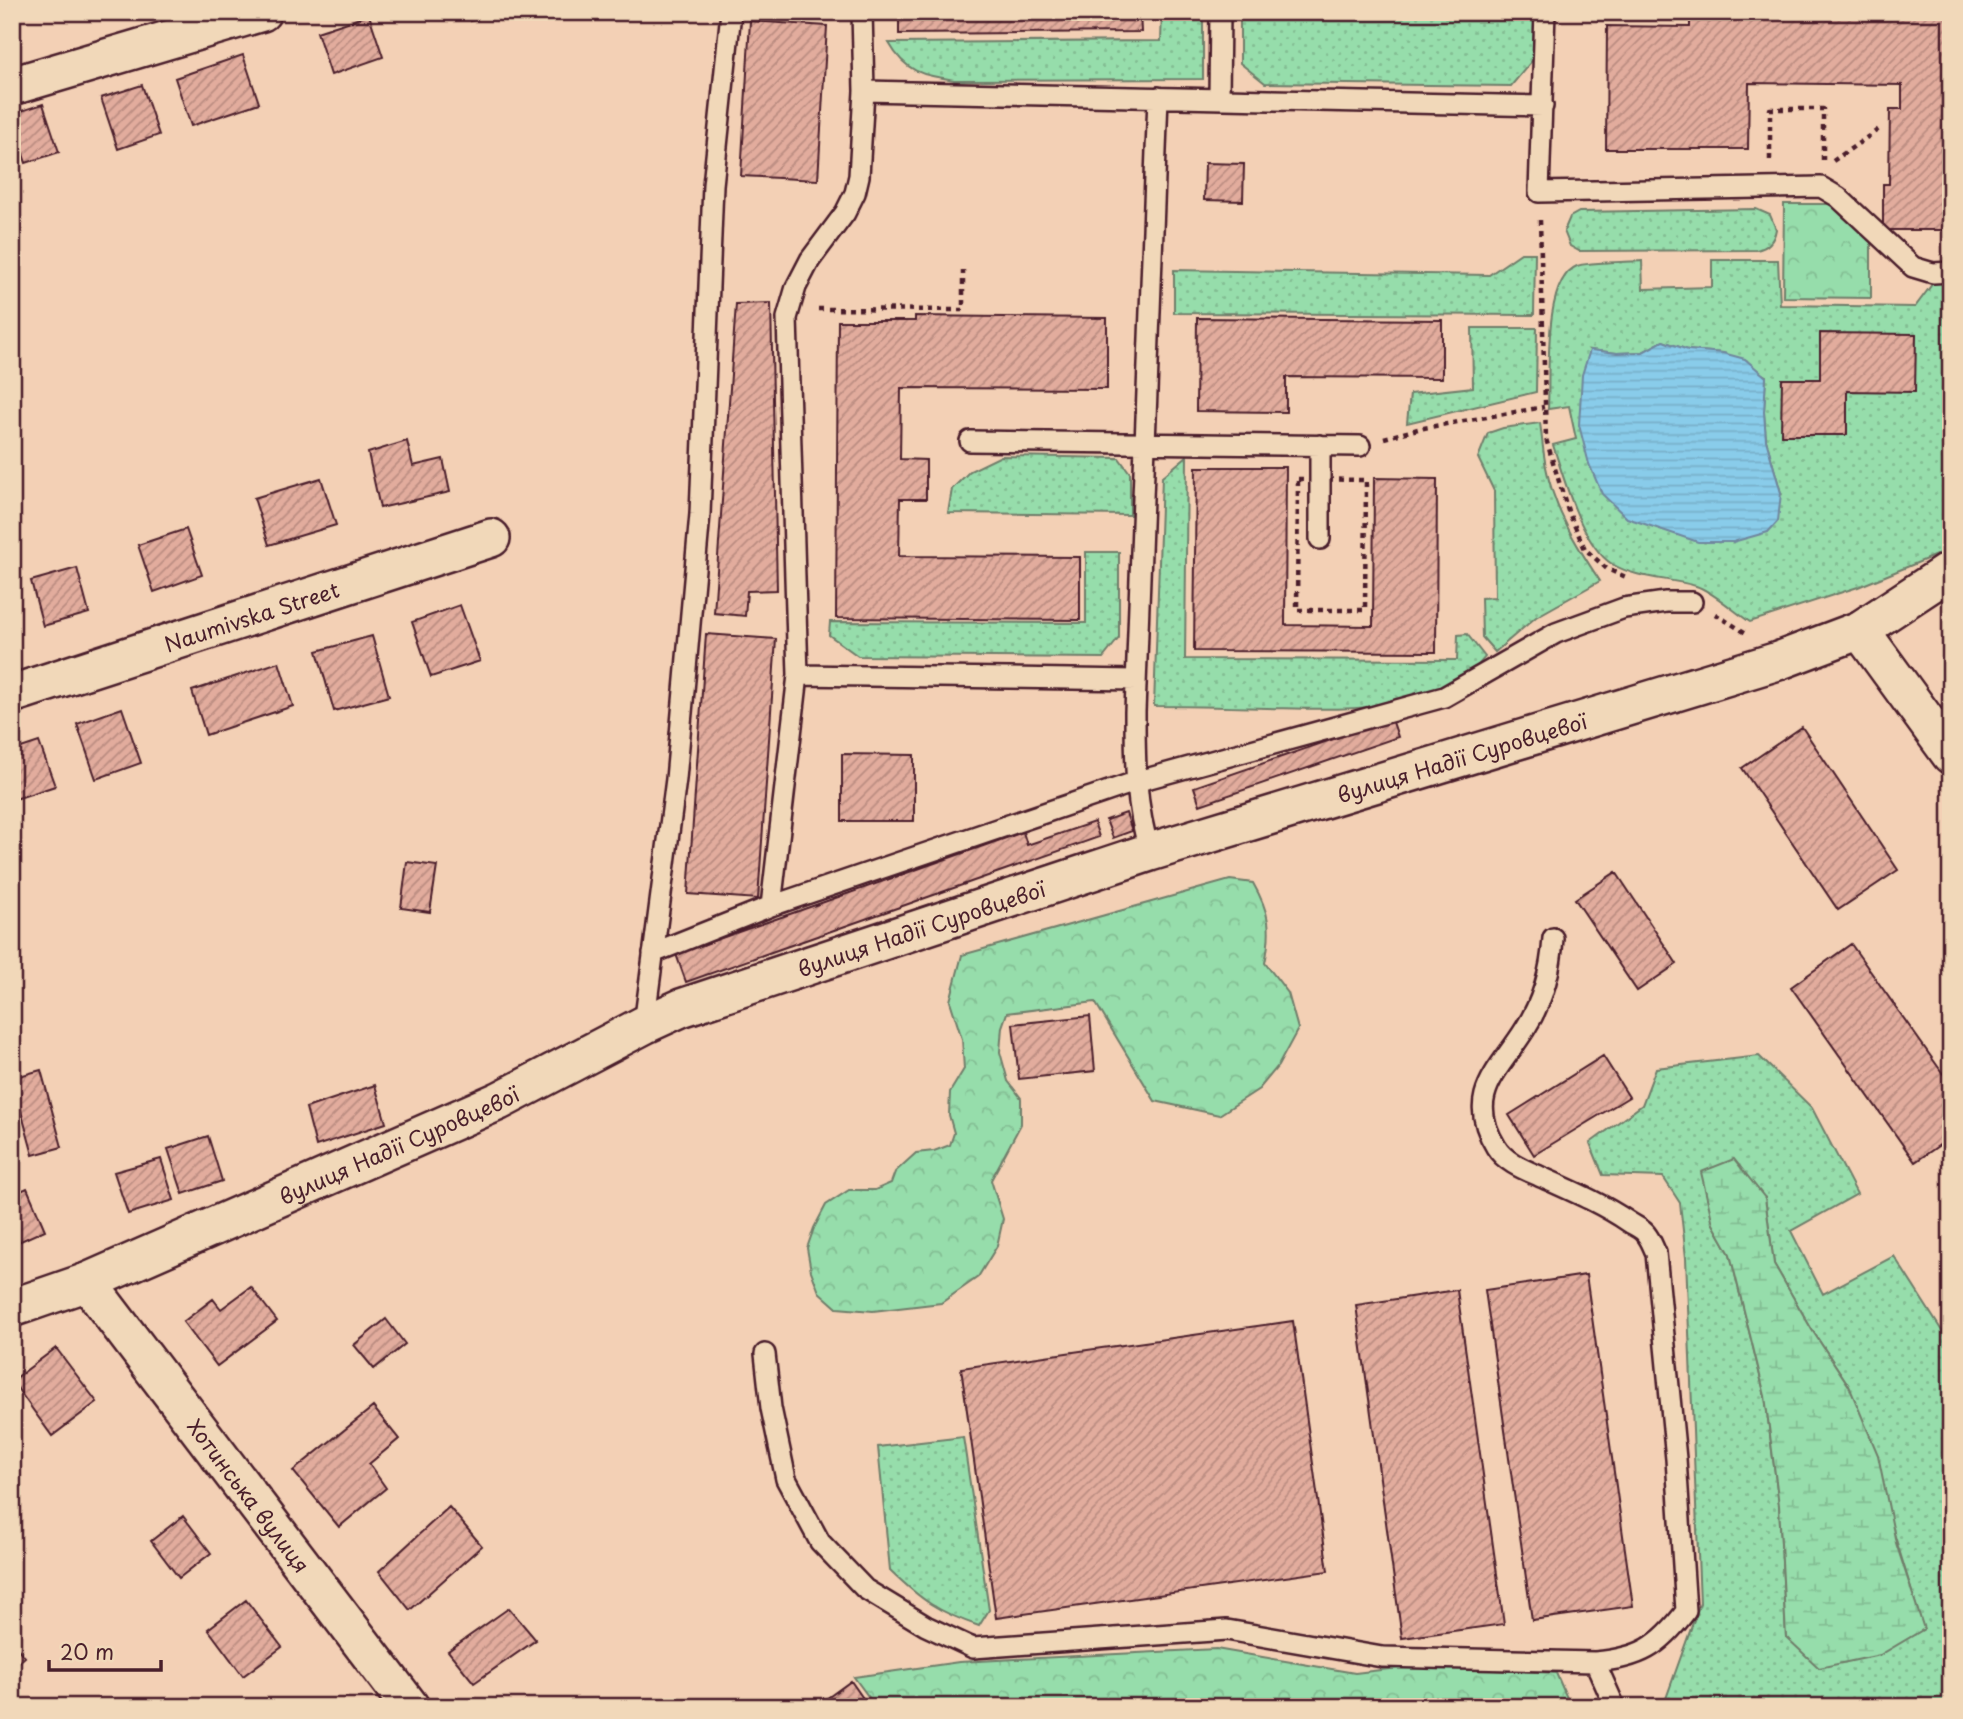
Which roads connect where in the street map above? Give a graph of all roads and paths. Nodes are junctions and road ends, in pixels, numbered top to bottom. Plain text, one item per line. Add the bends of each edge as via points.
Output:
1 (262, 12) edge
2 (731, 12) edge
3 (862, 12) edge
4 (1220, 12) edge
5 (1545, 12) edge
6 (12, 86) edge
7 (864, 91) junction
8 (1158, 97) junction
9 (1219, 97) junction
10 (1543, 106) junction
11 (1882, 127) dead end
12 (1770, 188) junction
13 (1539, 192) junction
14 (963, 266) dead end
15 (1951, 272) edge
16 (789, 309) junction
17 (1544, 407) junction
18 (970, 442) dead end
19 (1146, 444) junction
20 (1320, 445) junction
21 (1360, 446) joint
22 (491, 538) dead end
23 (1320, 539) dead end
24 (1951, 570) edge
25 (1633, 580) dead end
26 (1692, 602) joint
27 (1860, 630) junction
28 (1779, 661) junction
29 (798, 675) junction
30 (1136, 680) junction
31 (12, 694) edge
32 (1951, 755) edge
33 (1135, 782) junction
34 (1150, 852) junction
35 (771, 906) junction
36 (1553, 938) dead end
37 (653, 953) junction
38 (644, 1025) junction
39 (87, 1282) junction
40 (12, 1308) edge
41 (765, 1354) dead end
42 (1595, 1661) junction
43 (410, 1707) edge
44 (1615, 1707) edge

1 - 6 street
2 - 37 lane via 713,185 700,514 677,779
3 - 7 lane
4 - 9 lane
5 - 10 lane
7 - 8 lane
7 - 16 lane via 855,193 810,260
8 - 9 lane
8 - 19 lane
9 - 10 lane
10 - 13 lane
11 - 12 path via 1824,167 1823,109 1770,109
12 - 13 lane
12 - 15 lane via 1822,187 1913,267
13 - 17 path
14 - 16 path via 963,310
16 - 29 lane
17 - 21 path via 1418,429
17 - 25 path via 1546,439 1585,549 1607,569
18 - 19 lane
19 - 20 lane
19 - 30 lane
20 - 21 lane
20 - 23 lane
22 - 31 street, Naumivska Street
24 - 27 street, вулиця Надії Суровцевої
26 - 28 path via 1741,628
26 - 33 lane via 1624,608 1556,633 1444,697
27 - 28 street, вулиця Надії Суровцевої
27 - 32 street
28 - 34 street, вулиця Надії Суровцевої
29 - 30 lane
29 - 35 lane
30 - 33 lane
33 - 34 lane
33 - 35 lane
34 - 38 street, вулиця Надії Суровцевої via 681,1008
35 - 37 lane
36 - 42 lane via 1551,967 1541,1000 1494,1072 1481,1104 1483,1116 1499,1152 1516,1166 1608,1208 1646,1233 1656,1253 1682,1537 1686,1611 1670,1633 1648,1650 1623,1659
37 - 38 lane
38 - 39 street, вулиця Надії Суровцевої via 499,1101
39 - 40 street, вулиця Надії Суровцевої
39 - 43 street, Хотинська вулиця
41 - 42 lane via 786,1479 820,1542 865,1588 926,1626 974,1648 1227,1630 1382,1657
42 - 44 lane

